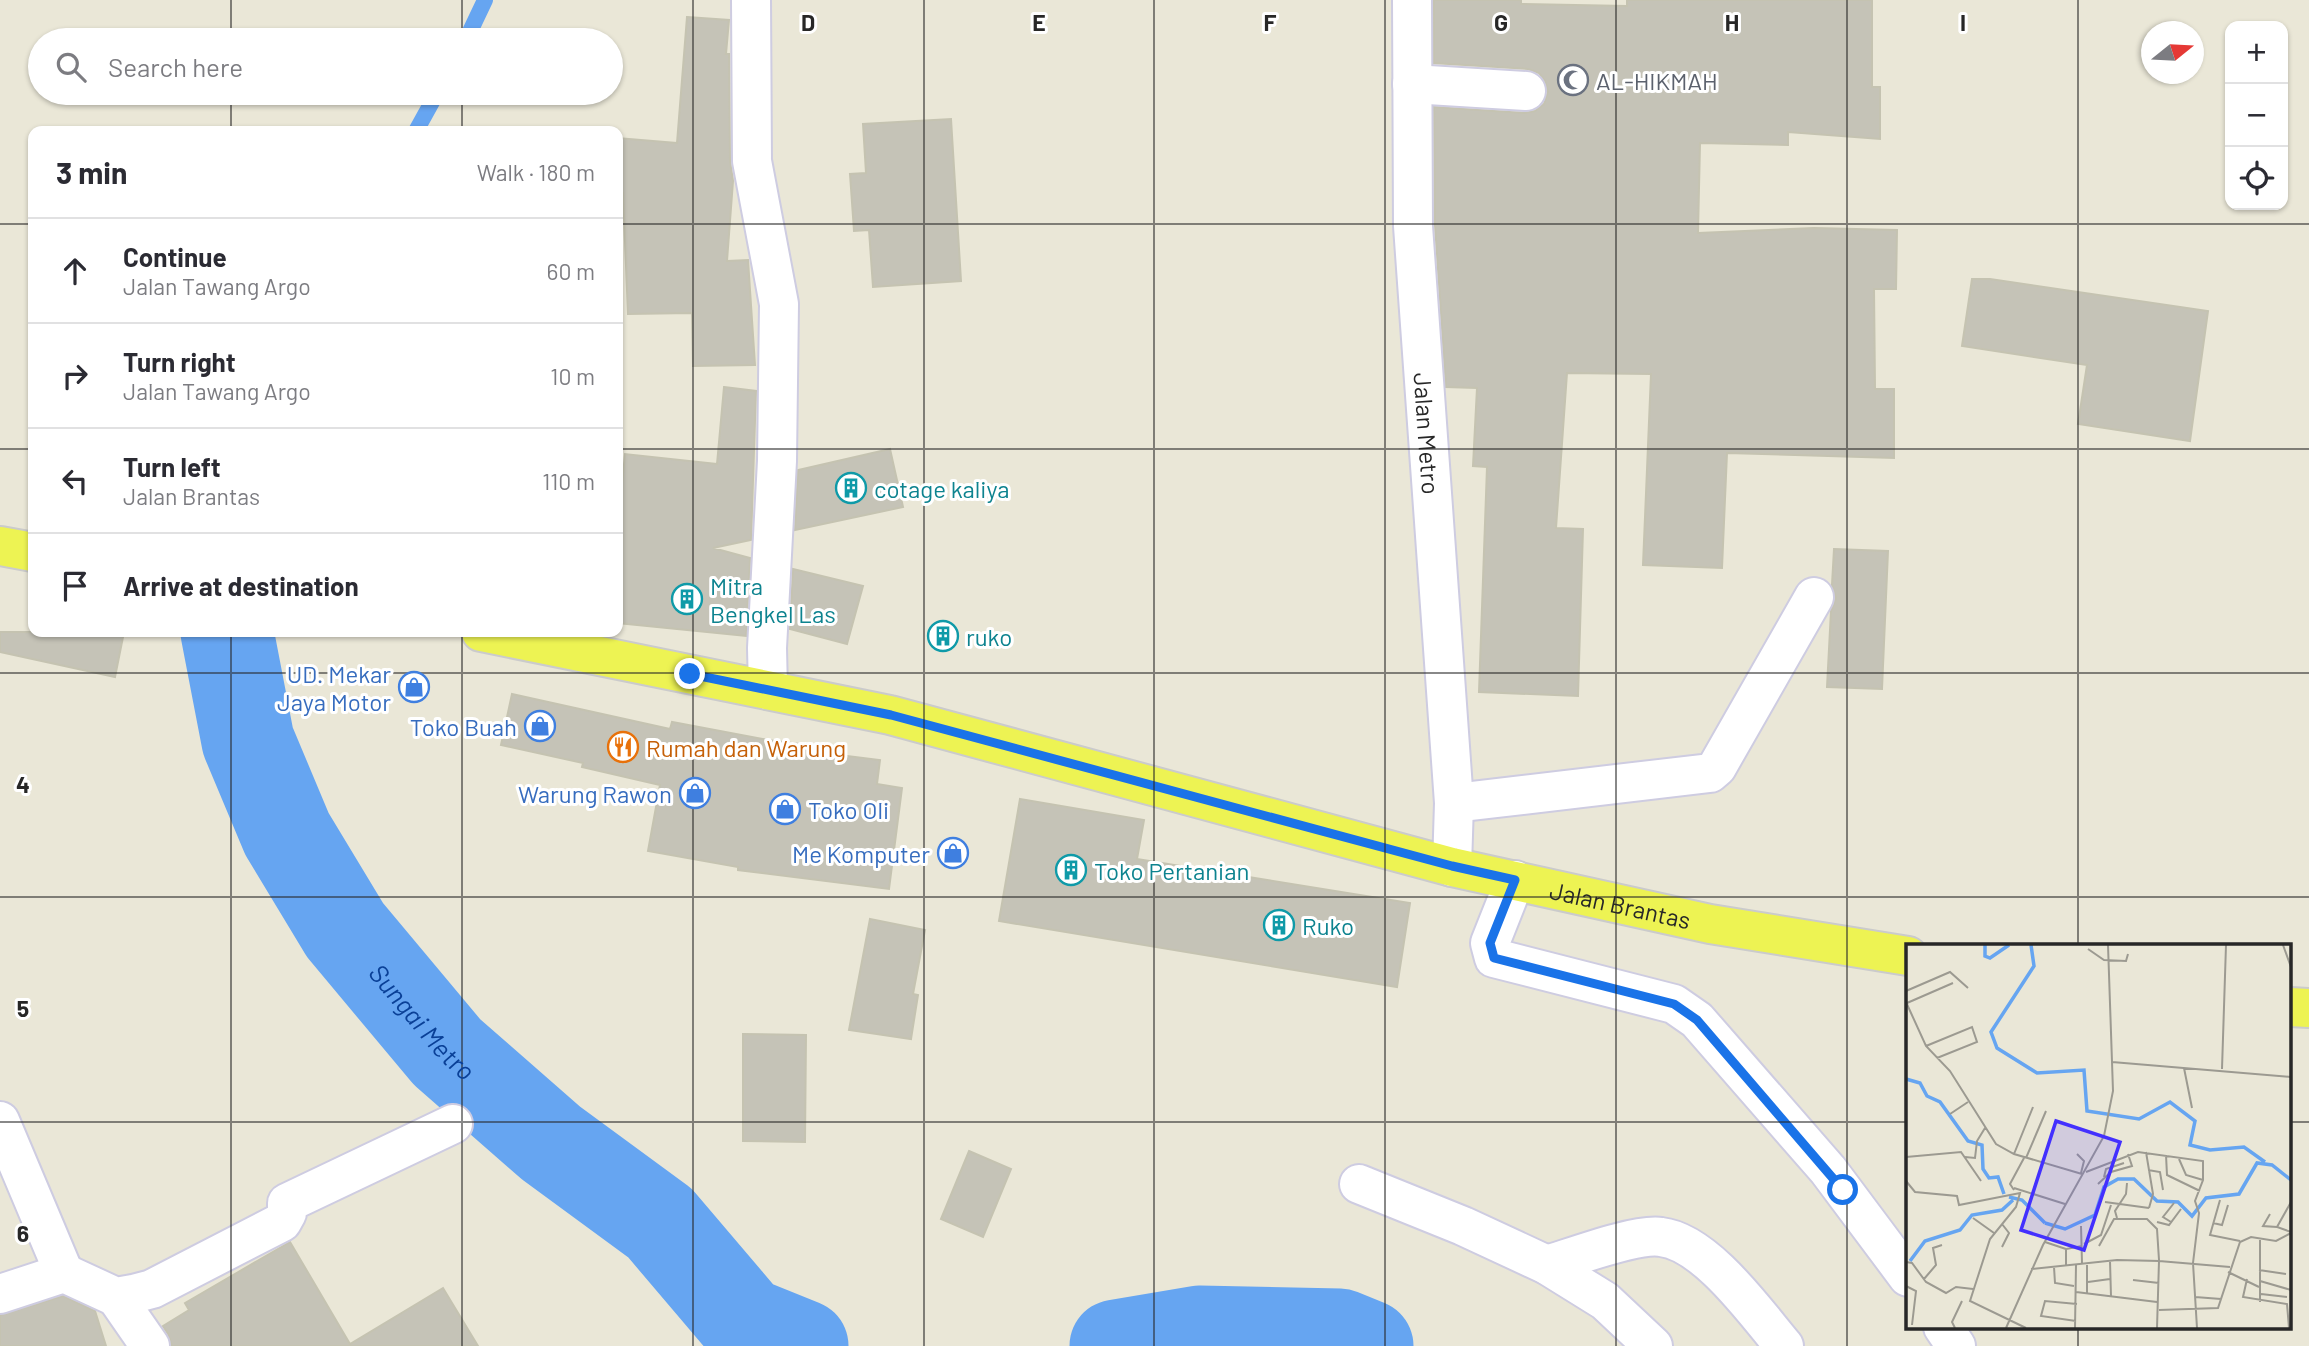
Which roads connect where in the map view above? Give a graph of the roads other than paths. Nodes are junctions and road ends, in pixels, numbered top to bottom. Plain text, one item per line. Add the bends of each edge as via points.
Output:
1 (751, 0) edge
2 (1412, 0) edge
3 (1412, 84) junction
4 (1526, 91) dead end
5 (0, 546) edge
6 (28, 551) edge
7 (1814, 597) dead end
8 (506, 637) edge
9 (768, 690) junction
10 (1454, 803) junction
11 (1452, 866) junction
12 (1515, 880) junction
13 (1906, 956) edge
14 (0, 1121) edge
15 (453, 1124) dead end
16 (1359, 1184) dead end
17 (1547, 1265) junction
18 (64, 1273) junction
19 (1906, 1274) edge
20 (0, 1294) edge
21 (116, 1297) junction
22 (1944, 1328) edge
23 (150, 1346) edge
24 (1653, 1346) edge
25 (1784, 1346) edge
26 (1956, 1346) edge

1 - 9 street via 752,161 779,304
2 - 3 street, Jalan Metro
3 - 4 street
3 - 10 street, Jalan Metro via 1413,226
5 - 6 main road
7 - 10 street via 1710,773
8 - 9 main road, Jalan Brantas
9 - 11 main road, Jalan Brantas via 891,715
10 - 11 street, Jalan Metro
11 - 12 main road, Jalan Brantas
12 - 13 main road, Jalan Brantas via 1710,924
12 - 19 street via 1490,943 1494,958 1674,1004 1697,1020 1828,1170
14 - 18 street
15 - 21 street via 287,1203 282,1222 152,1289
16 - 17 street
17 - 24 street via 1605,1301
17 - 25 street via 1643,1237 1680,1242 1712,1264
18 - 20 street
18 - 21 street
21 - 23 street
22 - 26 street

